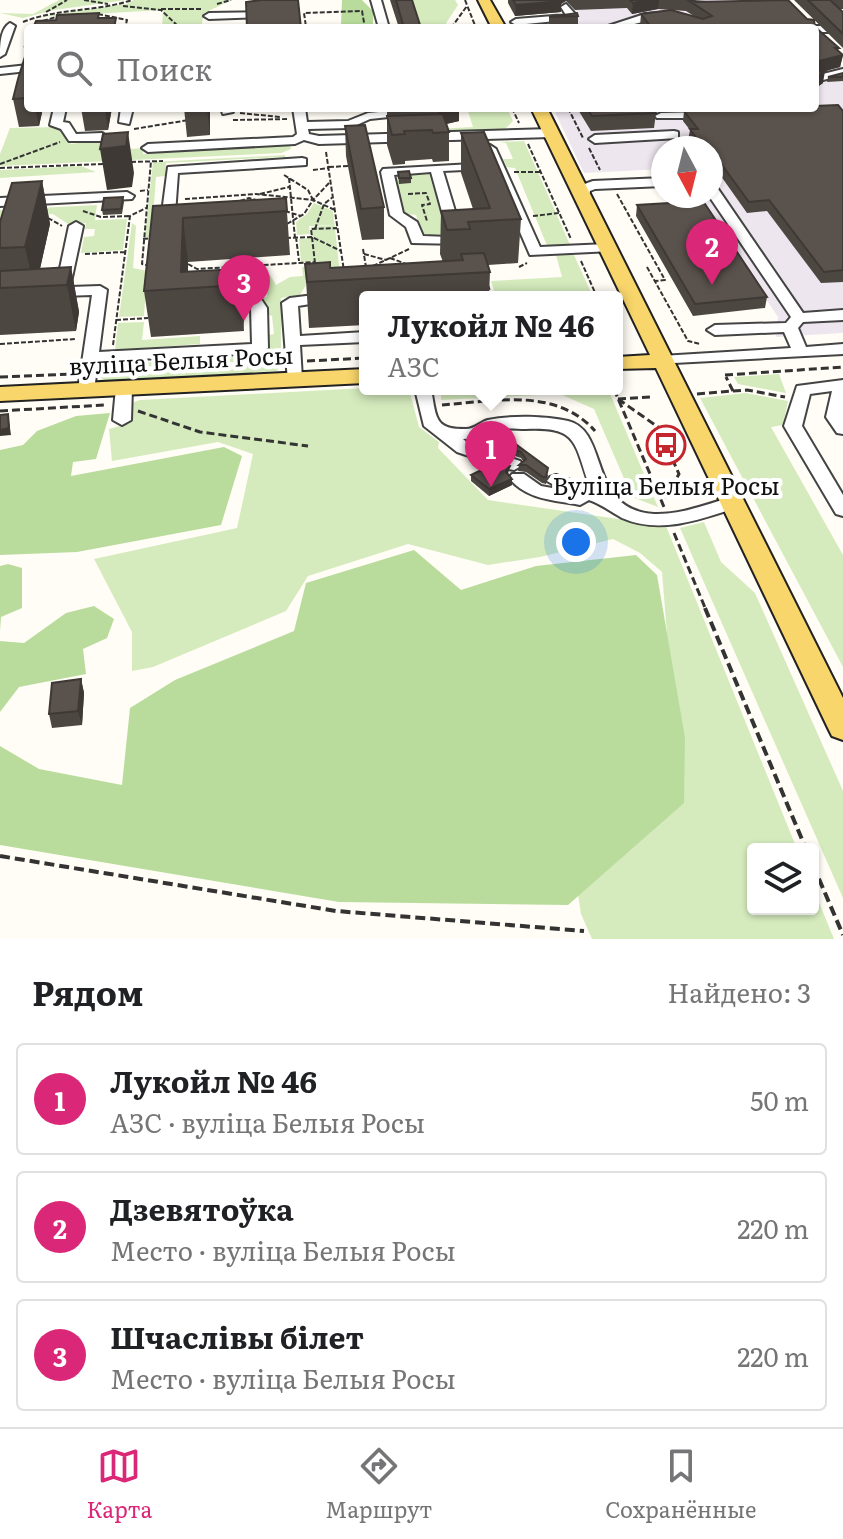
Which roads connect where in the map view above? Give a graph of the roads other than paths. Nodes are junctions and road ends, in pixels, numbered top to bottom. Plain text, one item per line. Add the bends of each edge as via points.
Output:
1 (376, 0) edge
2 (484, 0) edge
3 (564, 4) edge
4 (260, 14) edge
5 (209, 19) edge
6 (16, 24) road end
7 (383, 24) edge
8 (496, 24) edge
9 (536, 24) edge
10 (621, 24) edge
11 (698, 24) edge
12 (834, 31) edge
13 (819, 33) edge
14 (1, 50) edge
15 (24, 68) edge
16 (1, 70) edge
17 (843, 72) edge
18 (819, 78) edge
19 (59, 112) edge
20 (126, 112) edge
21 (300, 112) edge
22 (406, 112) edge
23 (541, 112) edge
24 (659, 112) edge
25 (726, 114) edge
26 (125, 122) dead end
27 (551, 133) junction
28 (307, 134) junction
29 (674, 135) joint
30 (485, 136) junction
31 (102, 137) edge
32 (595, 139) dead end
33 (148, 148) dead end
34 (436, 168) junction
35 (499, 168) junction
36 (651, 182) edge
37 (127, 196) dead end
38 (583, 198) junction
39 (0, 202) edge
40 (723, 208) edge
41 (71, 227) road end
42 (162, 233) edge
43 (607, 248) junction
44 (346, 288) edge
45 (254, 299) dead end
46 (843, 315) edge
47 (794, 323) junction
48 (715, 330) dead end
49 (359, 337) edge
50 (292, 341) junction
51 (843, 349) edge
52 (800, 351) junction
53 (661, 361) junction
54 (623, 363) edge
55 (293, 371) junction
56 (89, 373) junction
57 (359, 376) edge
58 (842, 386) edge
59 (0, 394) edge
60 (424, 395) edge
61 (843, 429) edge
62 (443, 432) junction
63 (556, 481) dead end
64 (609, 502) junction
65 (732, 503) junction
66 (843, 510) edge
67 (843, 728) edge

1 - 7 street
2 - 8 main road
3 - 9 street via 573,17
4 - 5 street
6 - 14 street
10 - 11 street via 639,17 680,16
12 - 13 street
15 - 16 street
17 - 18 street
19 - 31 street via 56,125 63,124 73,138
20 - 26 street
21 - 28 street
22 - 28 street via 368,116
23 - 27 main road
24 - 25 street
24 - 29 street
27 - 30 street
27 - 38 main road
28 - 30 street via 347,142
28 - 33 street via 295,140
28 - 42 street via 306,168 172,170
29 - 32 street via 644,132
30 - 35 street
34 - 34 street via 441,185 457,241 420,242 412,225 397,215 387,172
34 - 35 street
35 - 43 street via 535,252
36 - 38 street via 584,189
37 - 39 street
38 - 43 main road
40 - 47 street
41 - 56 street via 62,292 100,290
43 - 53 main road
44 - 50 street via 290,303
45 - 56 street via 260,348 116,356
46 - 47 street
47 - 48 street
47 - 52 street
49 - 50 street
50 - 55 street
51 - 52 street
52 - 53 street
53 - 54 main road
53 - 65 main road
55 - 56 main road, вуліца Белыя Росы via 123,404
55 - 57 main road, вуліца Белыя Росы
56 - 59 main road, вуліца Белыя Росы
58 - 61 street via 835,417
58 - 66 street via 803,390 793,426
60 - 62 street via 430,422
62 - 64 street via 463,448 507,468 535,491
62 - 64 street via 477,433 490,425 567,426 579,434
63 - 64 street
64 - 65 street via 642,517
65 - 67 main road

